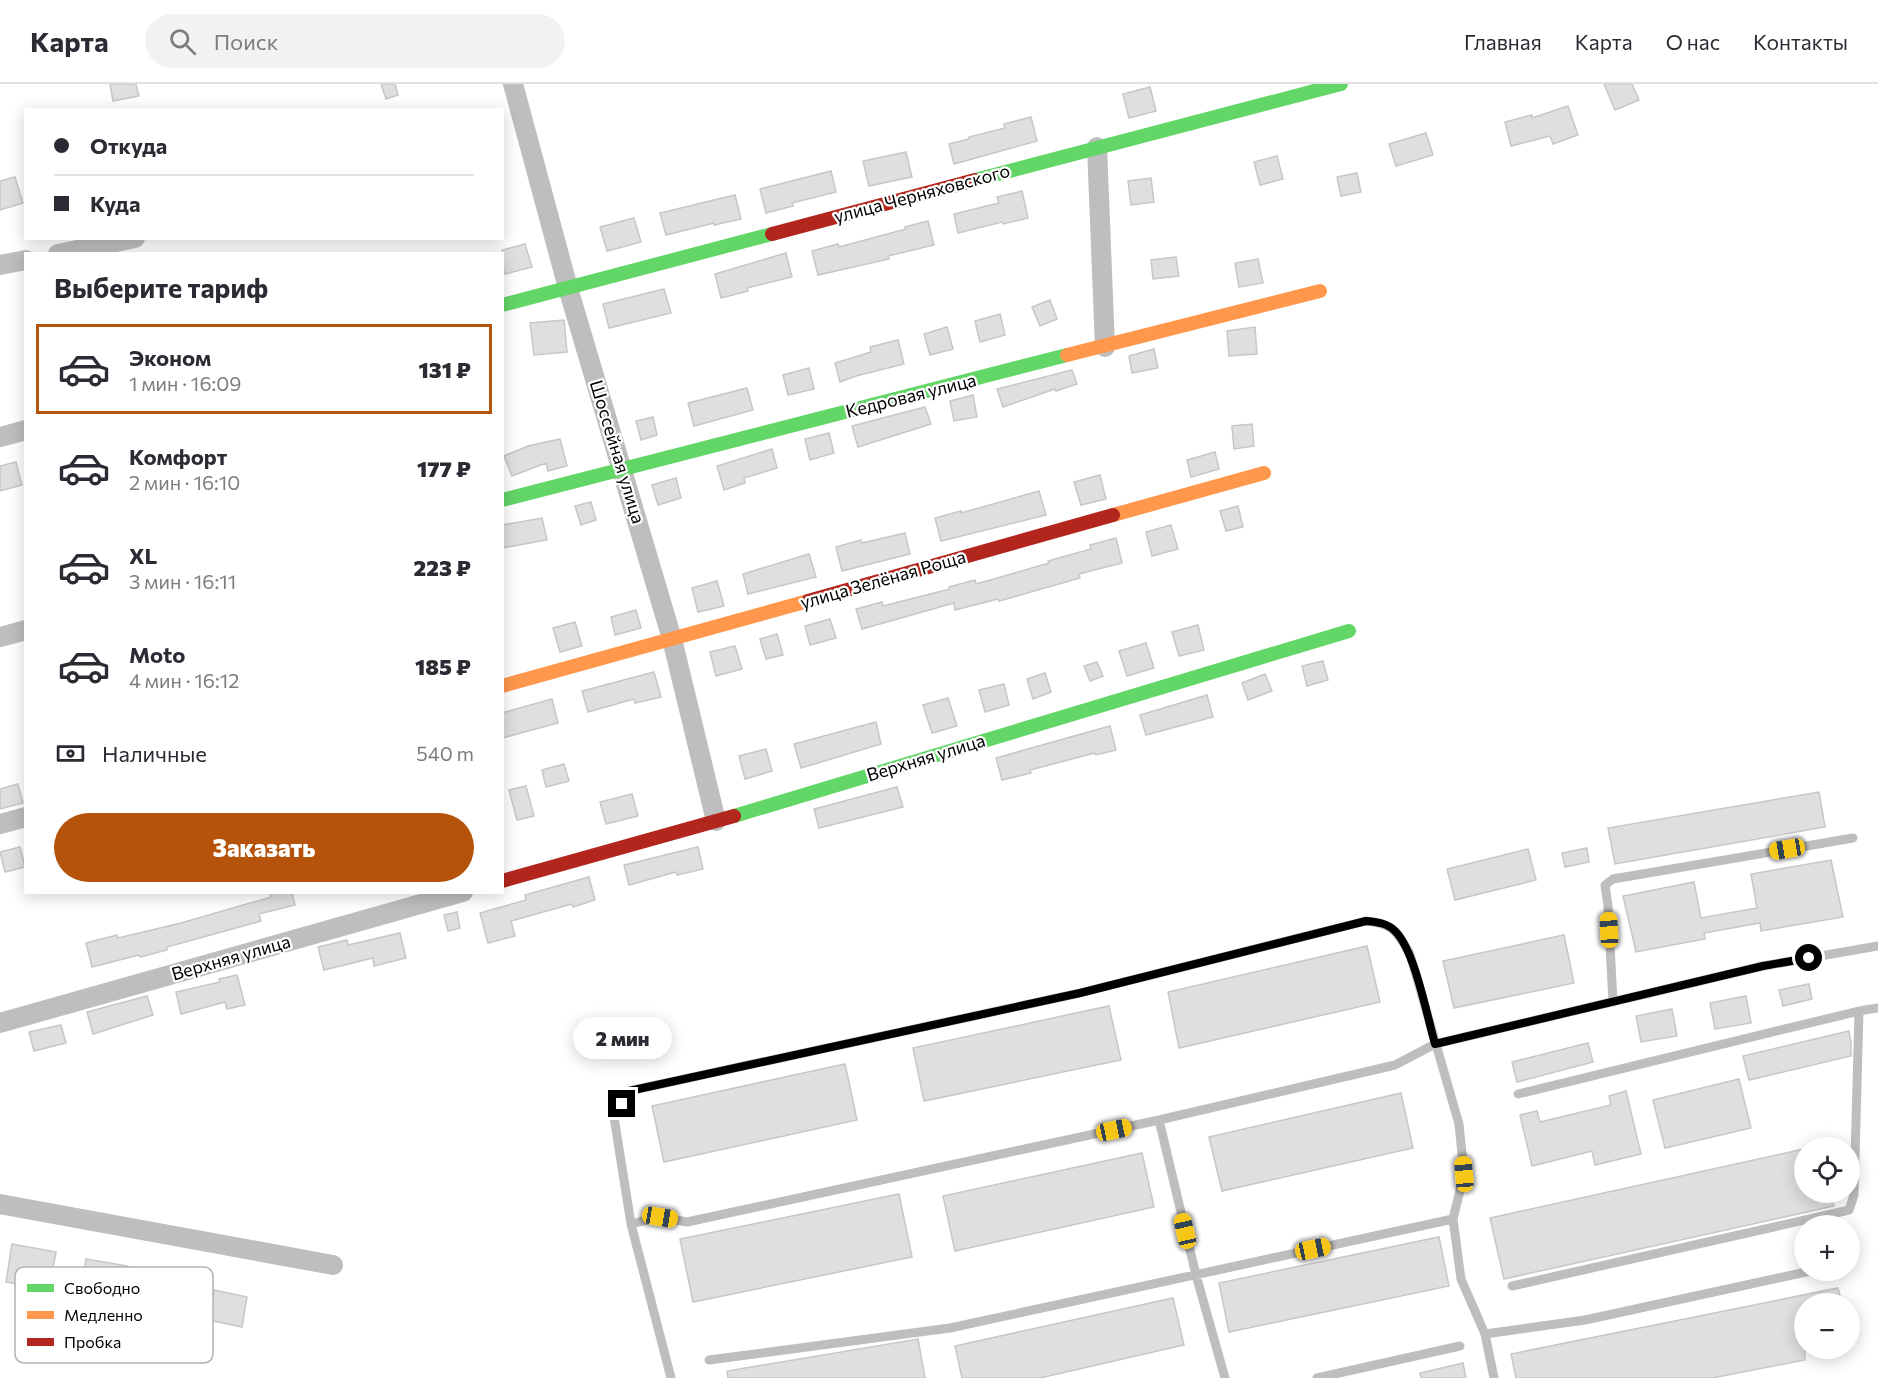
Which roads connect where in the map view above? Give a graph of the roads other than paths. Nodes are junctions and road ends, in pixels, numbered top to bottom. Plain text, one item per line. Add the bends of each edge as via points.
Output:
1 (513, 84) edge
2 (1341, 84) edge
3 (1097, 147) junction
4 (125, 240) edge
5 (68, 252) edge
6 (24, 260) edge
7 (0, 265) edge
8 (568, 288) junction
9 (1320, 291) dead end
10 (504, 304) edge
11 (1105, 347) junction
12 (24, 431) edge
13 (0, 437) edge
14 (622, 468) junction
15 (1264, 473) dead end
16 (504, 499) edge
17 (24, 631) edge
18 (1350, 631) dead end
19 (0, 637) edge
20 (672, 639) junction
21 (504, 685) edge
22 (24, 818) edge
23 (716, 821) junction
24 (0, 824) edge
25 (1853, 838) dead end
26 (504, 880) edge
27 (456, 894) edge
28 (1878, 946) edge
29 (1612, 1002) junction
30 (1878, 1008) edge
31 (1859, 1011) junction
32 (0, 1023) edge
33 (1435, 1044) junction
34 (1518, 1094) dead end
35 (1159, 1120) junction
36 (0, 1204) edge
37 (1453, 1219) junction
38 (631, 1224) junction
39 (333, 1265) dead end
40 (1196, 1275) junction
41 (1794, 1275) edge
42 (1512, 1286) dead end
43 (1485, 1334) junction
44 (1460, 1346) dead end
45 (709, 1360) dead end
46 (671, 1378) edge
47 (1225, 1378) edge
48 (1317, 1378) edge
49 (1494, 1378) edge

1 - 8 street, Шоссейная улица
2 - 3 street, улица Черняховского
3 - 8 street, улица Черняховского
3 - 11 street
4 - 5 street
6 - 7 street
8 - 10 street, улица Черняховского
8 - 14 street, Шоссейная улица
9 - 11 street, Кедровая улица
11 - 14 street, Кедровая улица
12 - 13 street
14 - 16 street, Кедровая улица
14 - 20 street, Шоссейная улица
15 - 20 street, улица Зелёная Роща
17 - 19 street
18 - 23 street, Верхняя улица
20 - 21 street, улица Зелёная Роща
20 - 23 street, Шоссейная улица
22 - 24 street
23 - 26 street, Верхняя улица
25 - 29 lane via 1612,879 1605,885
27 - 32 street, Верхняя улица
28 - 29 lane via 1763,966
29 - 33 lane
30 - 31 lane
31 - 34 lane
31 - 42 lane via 1854,1195 1849,1210
33 - 35 lane via 1395,1065
33 - 37 lane via 1459,1125 1464,1174
33 - 38 lane via 1410,954 1396,931 1382,922 1366,921 1080,993 629,1091 614,1117
35 - 38 lane via 687,1222 660,1217
35 - 40 lane
36 - 39 street
37 - 40 lane
37 - 43 lane via 1461,1279
38 - 46 lane
40 - 45 lane via 950,1328
40 - 47 lane
41 - 43 lane via 1585,1320
43 - 49 lane
44 - 48 lane

